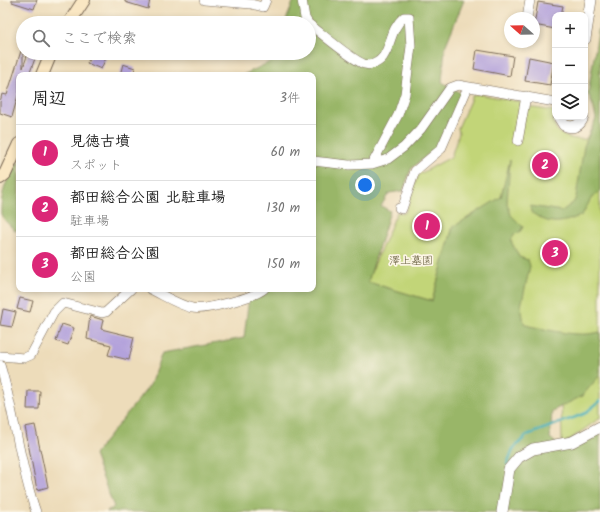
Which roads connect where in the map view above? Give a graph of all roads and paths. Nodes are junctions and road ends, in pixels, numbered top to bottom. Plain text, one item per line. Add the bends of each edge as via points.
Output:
1 (84, 0) edge
2 (204, 0) edge
3 (266, 0) edge
4 (302, 0) edge
5 (530, 0) edge
6 (591, 0) edge
7 (528, 12) edge
8 (74, 16) edge
9 (305, 16) edge
10 (588, 20) edge
11 (316, 28) edge
12 (48, 60) edge
13 (43, 72) edge
14 (468, 87) junction
15 (526, 96) junction
16 (552, 101) edge
17 (561, 120) edge
18 (581, 120) edge
19 (518, 141) dead end
20 (16, 150) edge
21 (316, 161) edge
22 (372, 164) junction
23 (0, 178) edge
24 (399, 208) dead end
25 (128, 292) edge
26 (156, 292) edge
27 (261, 292) edge
28 (0, 356) edge
29 (0, 364) edge
30 (600, 427) edge
31 (36, 512) edge
32 (502, 512) edge

1 - 8 main road
2 - 3 street via 263,7
4 - 9 street
5 - 7 street
6 - 10 street
11 - 22 street via 358,61 369,65 375,64 383,57 399,22 404,17 409,18 411,46 405,94 398,115
12 - 13 main road
14 - 15 street
14 - 22 street via 458,85 450,88 433,114 404,147 388,159
14 - 24 street via 441,149 415,171 402,208
15 - 16 street
15 - 19 street
17 - 18 street via 564,125 572,127
20 - 23 main road via 5,174
21 - 22 street via 349,165
25 - 28 street via 102,313 63,303 54,312 31,355 24,358
26 - 27 street via 196,309
29 - 31 street
30 - 32 street via 572,442 533,449 519,457 508,475

